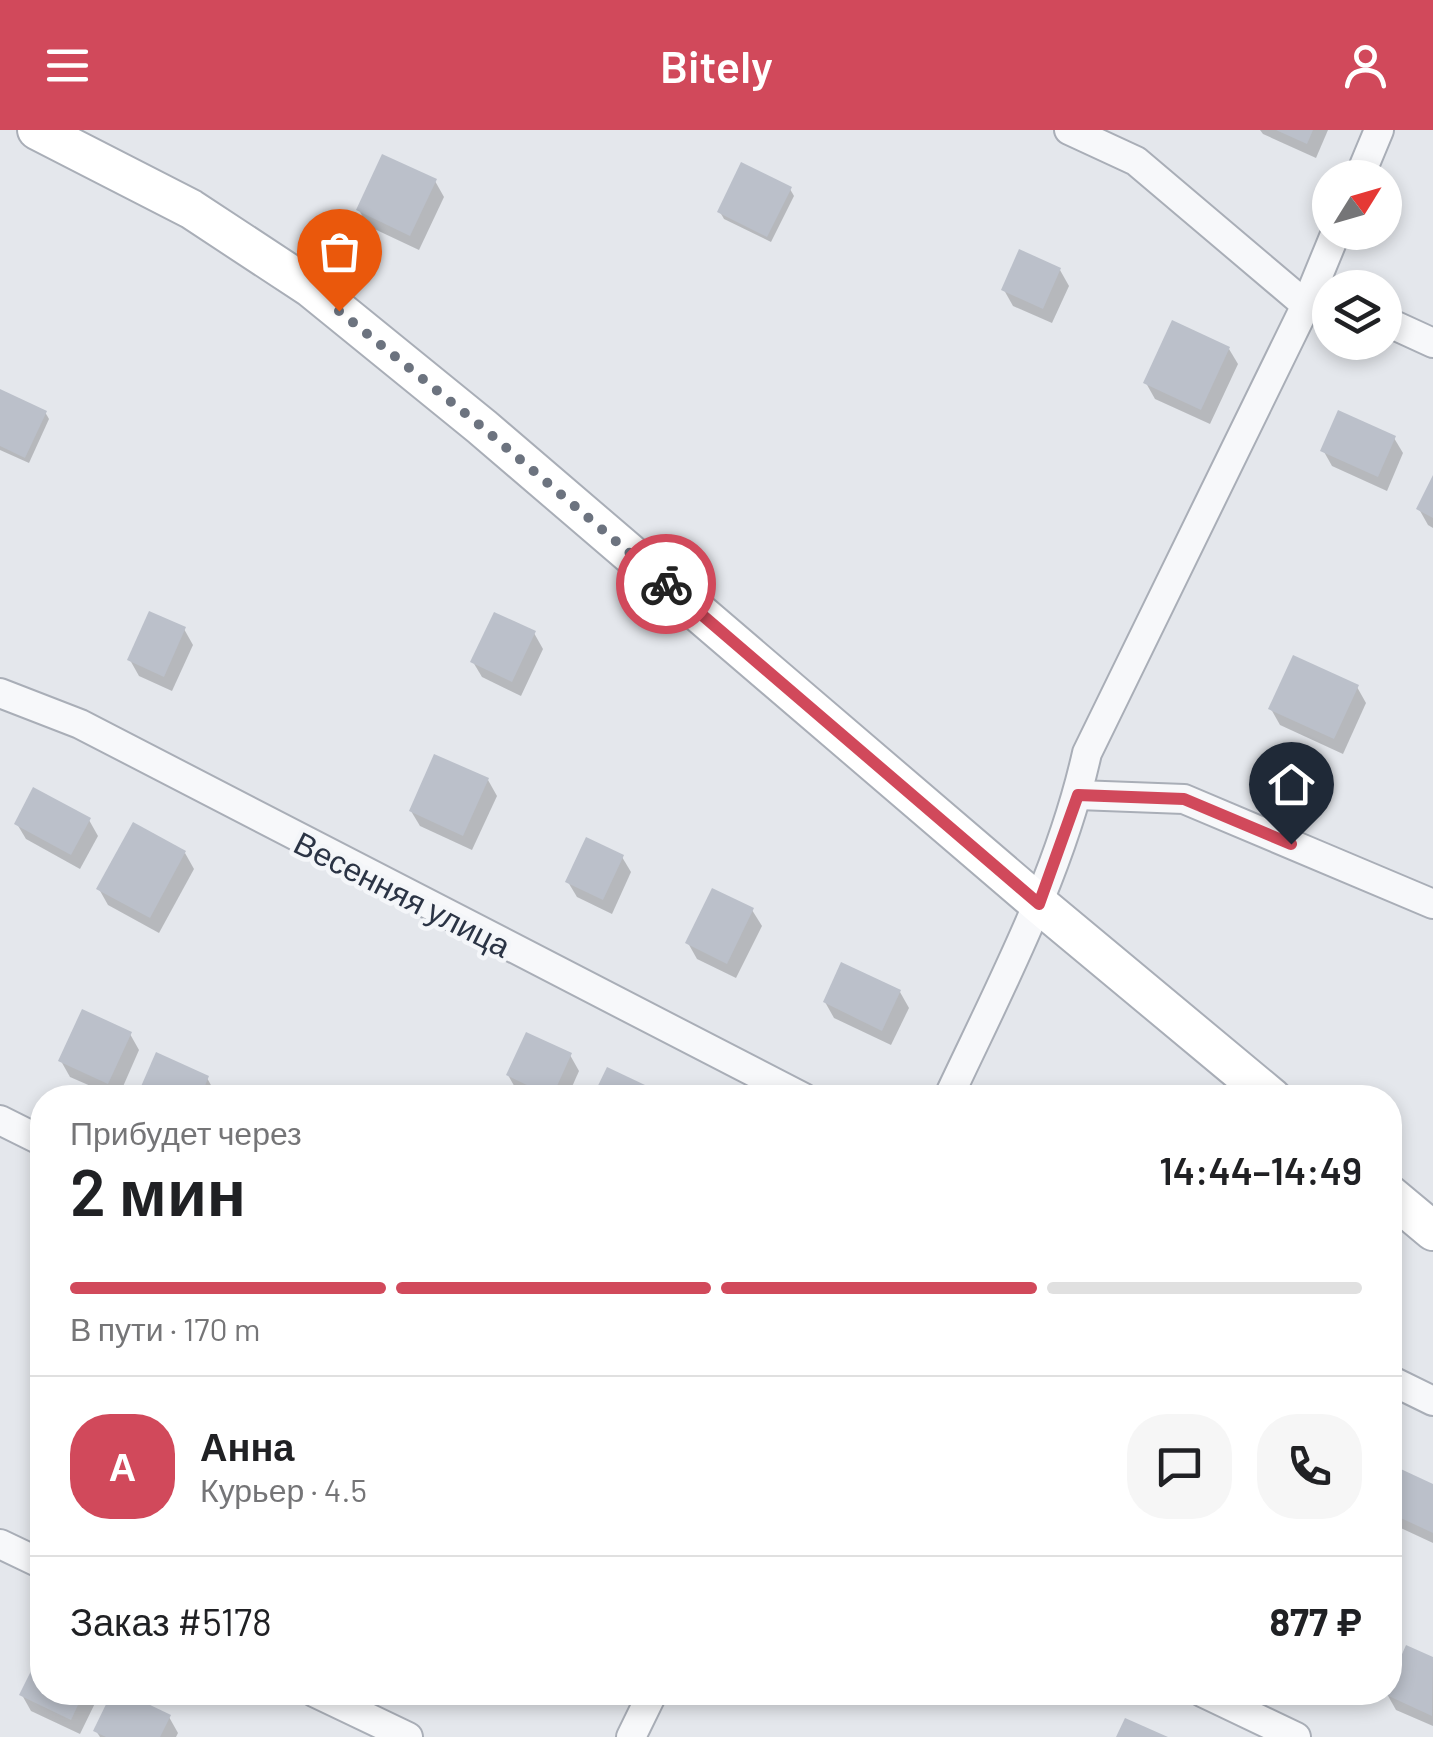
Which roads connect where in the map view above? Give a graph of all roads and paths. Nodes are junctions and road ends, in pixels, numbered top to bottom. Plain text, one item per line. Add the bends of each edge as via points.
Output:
1 (38, 130) edge
2 (1069, 130) edge
3 (1378, 130) edge
4 (1366, 160) edge
5 (1312, 302) edge
6 (1312, 319) edge
7 (1402, 329) edge
8 (1433, 343) edge
9 (0, 694) edge
10 (1078, 795) junction
11 (1039, 904) junction
12 (1433, 904) edge
13 (779, 1085) edge
14 (954, 1085) edge
15 (1256, 1085) edge
16 (0, 1120) edge
17 (30, 1135) edge
18 (1402, 1206) edge
19 (1433, 1231) edge
20 (1402, 1386) edge
21 (1433, 1401) edge
22 (0, 1544) edge
23 (30, 1558) edge
24 (341, 1705) edge
25 (647, 1705) edge
26 (1229, 1705) edge
27 (408, 1737) edge
28 (631, 1737) edge
29 (1296, 1737) edge

1 - 11 main road via 191,209 311,288
2 - 5 street via 1136,161
3 - 4 street
6 - 10 street via 1087,753
7 - 8 street
9 - 13 street, Весенняя улица via 80,724
10 - 11 street
10 - 12 street via 1184,799
11 - 14 street
11 - 15 main road
16 - 17 street
18 - 19 main road
20 - 21 street
22 - 23 street
24 - 27 street
25 - 28 street
26 - 29 street

